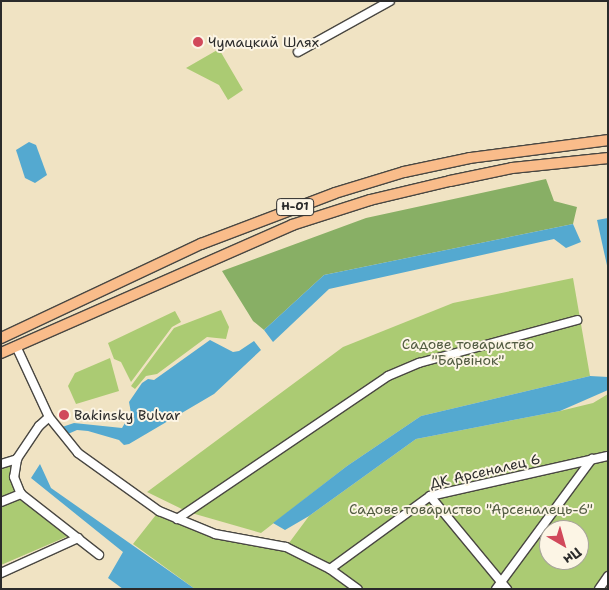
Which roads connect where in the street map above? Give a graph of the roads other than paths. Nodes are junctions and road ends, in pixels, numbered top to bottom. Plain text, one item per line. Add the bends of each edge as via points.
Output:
1 (390, 1) edge
2 (298, 52) dead end
3 (608, 140) edge
4 (608, 158) edge
5 (577, 320) dead end
6 (1, 338) edge
7 (16, 346) junction
8 (1, 353) edge
9 (49, 417) junction
10 (608, 456) edge
11 (17, 459) junction
12 (592, 459) junction
13 (1, 464) edge
14 (21, 494) junction
15 (430, 496) junction
16 (1, 502) edge
17 (177, 519) junction
18 (78, 538) junction
19 (99, 555) dead end
20 (330, 569) junction
21 (1, 573) edge
22 (608, 576) edge
23 (498, 586) edge
24 (358, 589) edge
25 (507, 589) edge
26 (598, 589) edge

1 - 2 street
3 - 6 main road, Н-01 via 470,158 404,172 335,193 201,244
4 - 7 main road, Н-01 via 512,168 370,200 301,222
5 - 17 street via 418,363 388,376
7 - 8 main road, Н-01
7 - 9 street
9 - 11 street
9 - 17 street via 78,453 159,512
10 - 12 street, ДК Арсеналец 6
11 - 13 street
11 - 14 street via 14,477
12 - 15 street, ДК Арсеналец 6
12 - 23 street
14 - 16 street
14 - 18 street
15 - 20 street, ДК Арсеналец 6
15 - 23 street
17 - 20 street via 215,534 286,547
18 - 19 street
18 - 21 street
20 - 24 street
22 - 26 street
23 - 25 street

